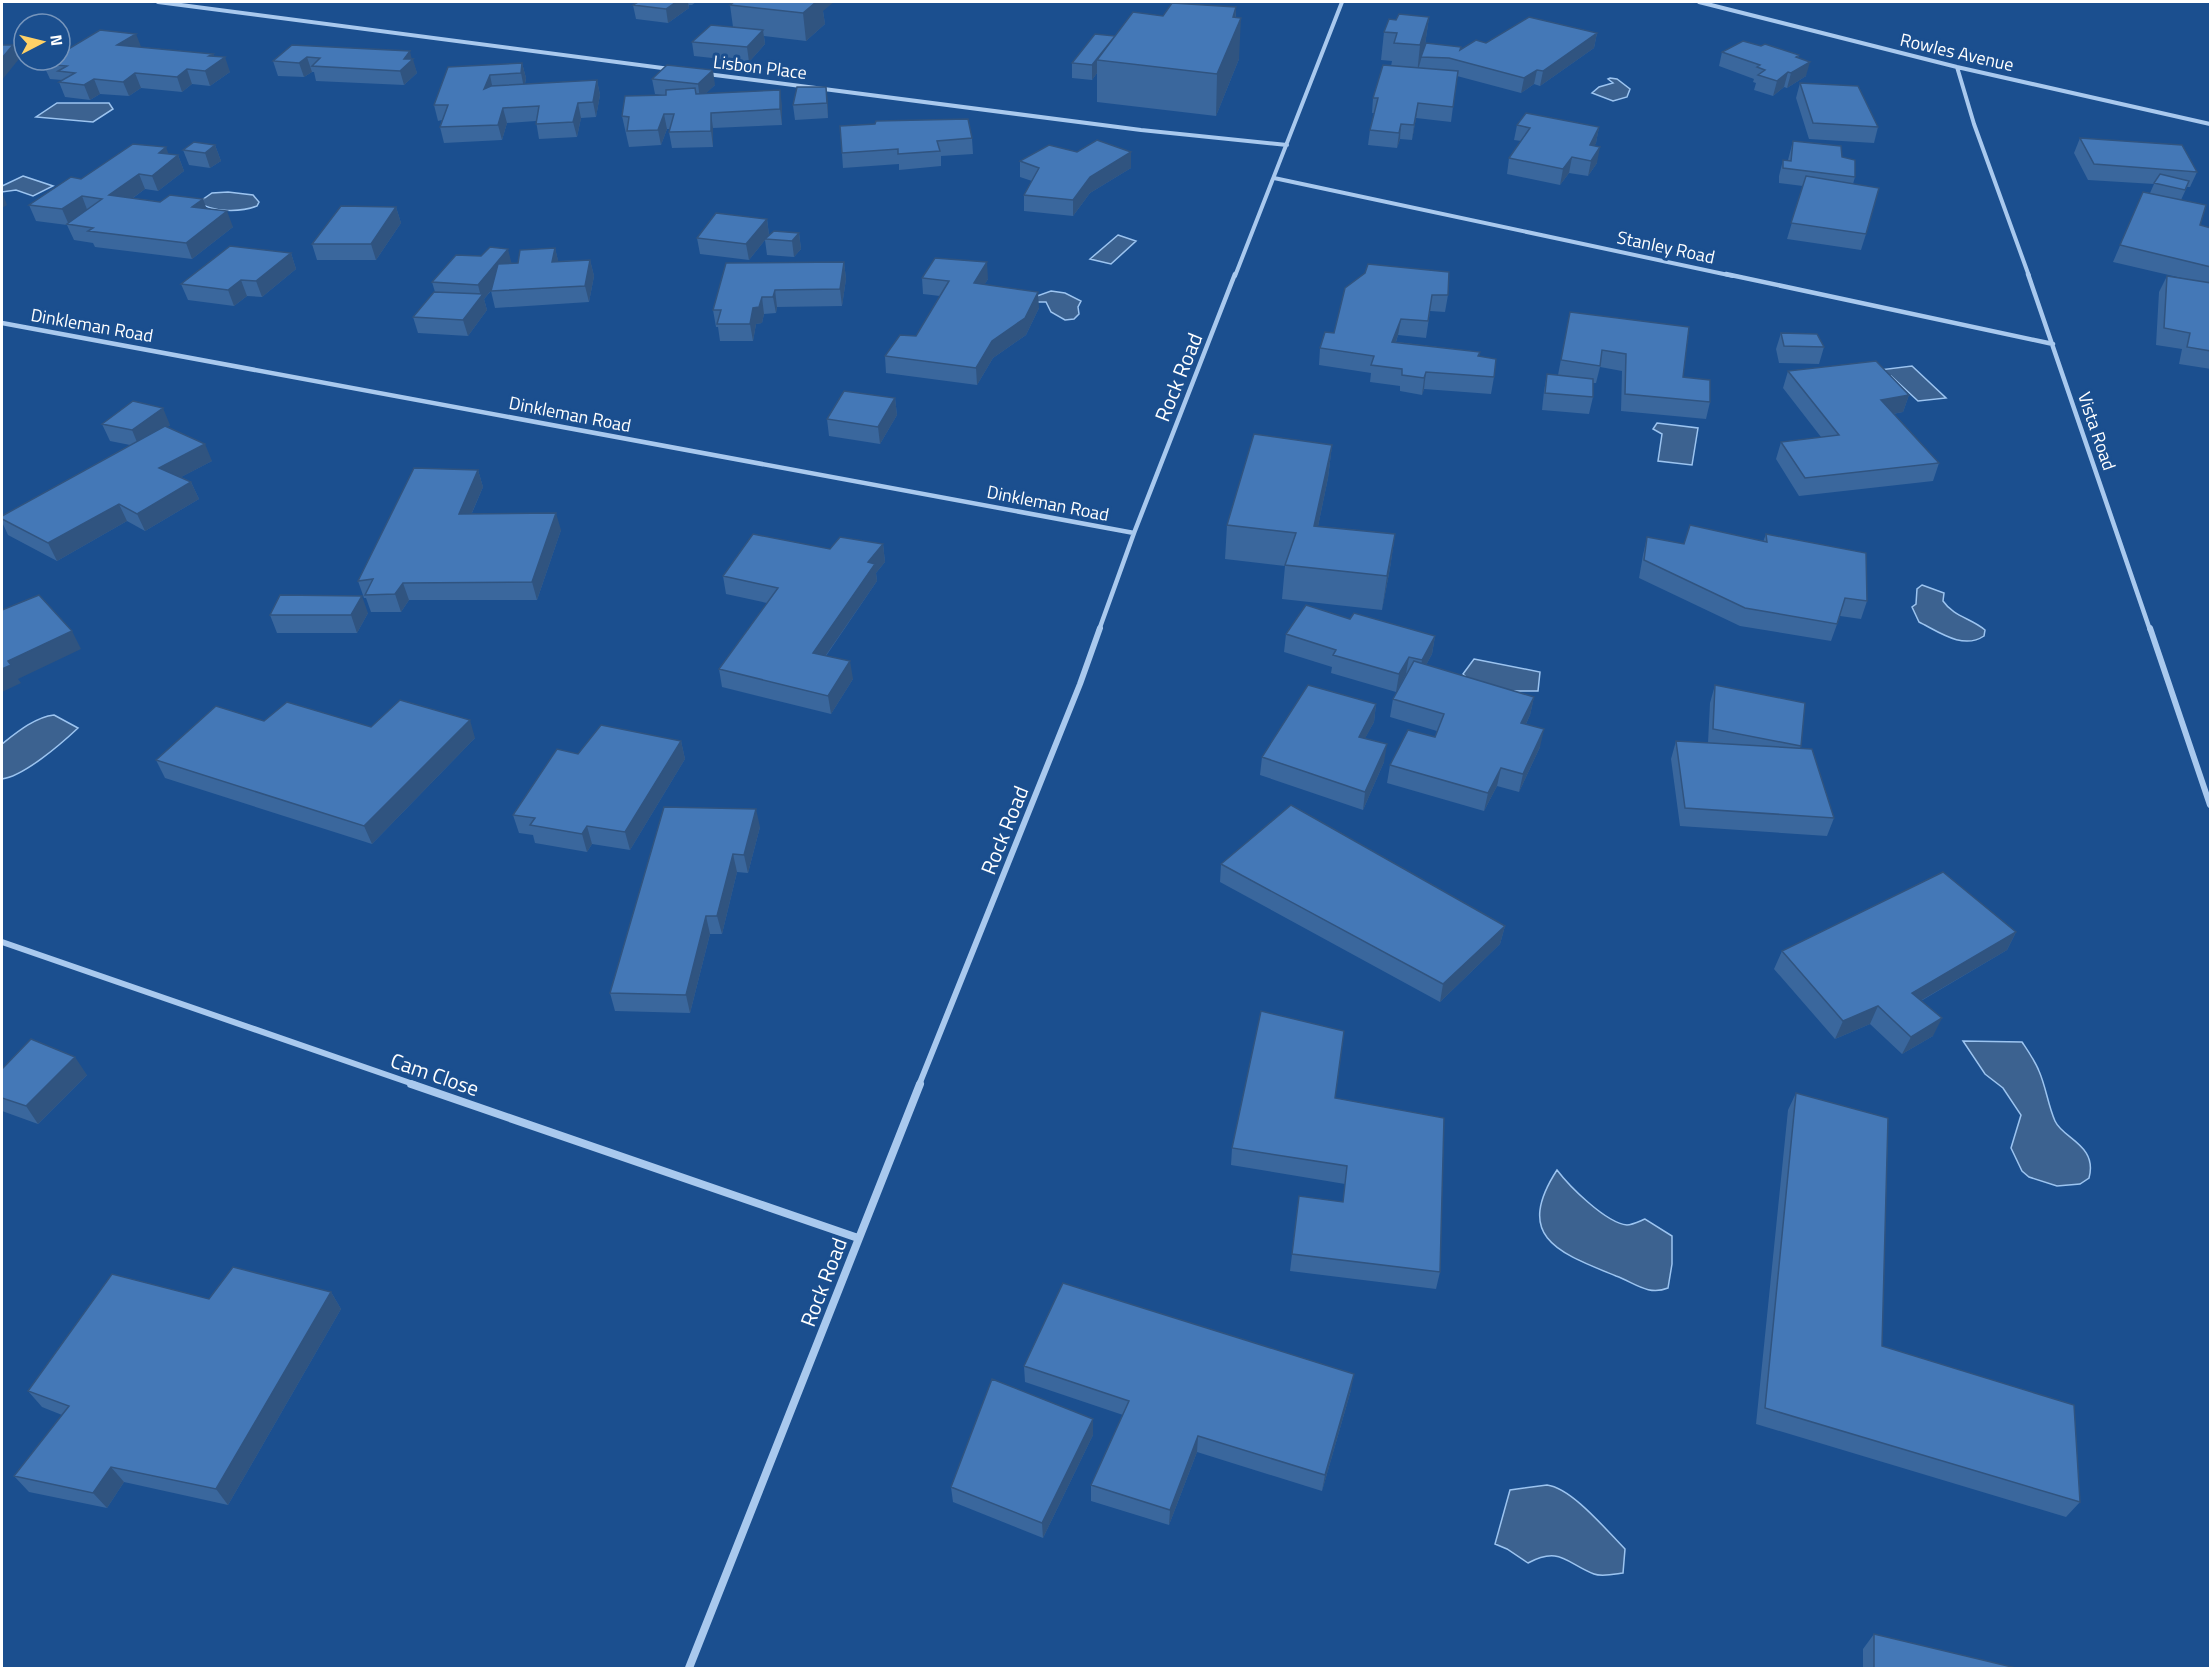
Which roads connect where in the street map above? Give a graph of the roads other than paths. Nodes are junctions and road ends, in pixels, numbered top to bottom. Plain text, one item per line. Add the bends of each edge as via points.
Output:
1 (158, 2) edge
2 (1342, 2) edge
3 (1699, 2) edge
4 (1957, 67) junction
5 (673, 69) edge
6 (697, 72) edge
7 (2211, 124) edge
8 (1287, 144) junction
9 (1274, 178) junction
10 (2, 323) edge
11 (2053, 344) junction
12 (1134, 532) junction
13 (2211, 805) edge
14 (2, 942) edge
15 (858, 1238) junction
16 (689, 1668) edge

1 - 5 street
2 - 8 street, Rock Road
3 - 4 street, Rowles Avenue
4 - 7 street, Rowles Avenue
4 - 11 street, Vista Road
6 - 8 street, Lisbon Place via 1141,130
8 - 9 street, Rock Road
9 - 11 street, Stanley Road
9 - 12 street, Rock Road
10 - 12 street, Dinkleman Road
11 - 13 street, Vista Road
12 - 15 street, Rock Road via 1080,684
14 - 15 street, Cam Close
15 - 16 street, Rock Road

